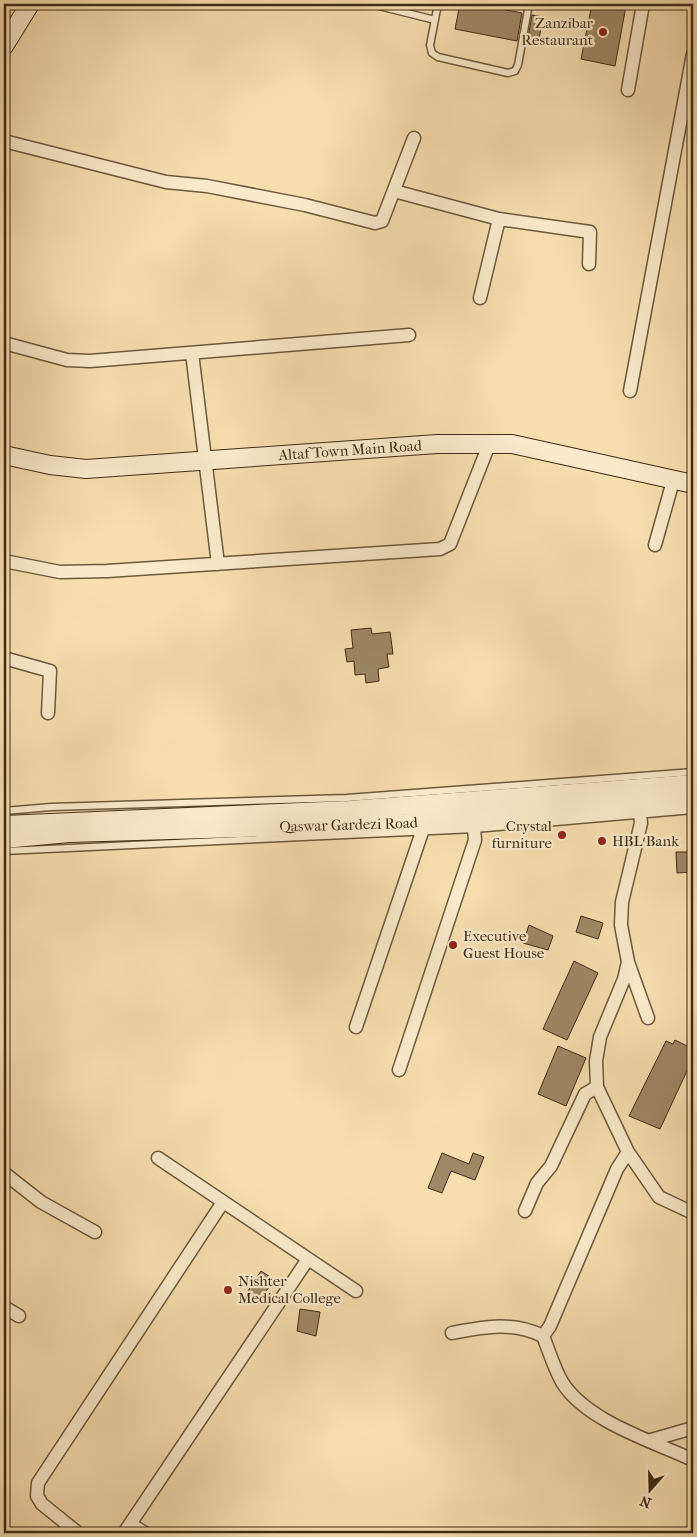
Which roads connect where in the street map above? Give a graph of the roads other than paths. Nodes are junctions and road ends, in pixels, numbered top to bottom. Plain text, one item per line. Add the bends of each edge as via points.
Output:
1 (30, 4) edge
2 (371, 4) edge
3 (438, 4) edge
4 (529, 4) edge
5 (644, 4) edge
6 (435, 20) junction
7 (4, 46) edge
8 (693, 54) edge
9 (628, 90) dead end
10 (414, 138) dead end
11 (4, 141) edge
12 (394, 191) junction
13 (499, 219) junction
14 (589, 264) dead end
15 (480, 298) dead end
16 (409, 335) dead end
17 (4, 343) edge
18 (192, 353) junction
19 (630, 390) dead end
20 (490, 442) junction
21 (4, 455) edge
22 (205, 461) junction
23 (673, 481) junction
24 (693, 484) edge
25 (654, 545) dead end
26 (4, 561) edge
27 (218, 564) junction
28 (4, 658) edge
29 (48, 713) dead end
30 (693, 772) edge
31 (693, 784) edge
32 (447, 798) junction
33 (693, 800) edge
34 (348, 804) junction
35 (693, 810) edge
36 (4, 811) edge
37 (619, 811) junction
38 (640, 814) junction
39 (474, 824) junction
40 (4, 825) edge
41 (422, 832) junction
42 (4, 839) edge
43 (4, 851) edge
44 (628, 962) junction
45 (648, 1018) dead end
46 (356, 1027) dead end
47 (399, 1070) dead end
48 (596, 1087) junction
49 (628, 1152) junction
50 (158, 1158) dead end
51 (4, 1173) edge
52 (223, 1202) junction
53 (525, 1210) dead end
54 (693, 1213) edge
55 (95, 1232) dead end
56 (308, 1259) junction
57 (356, 1291) dead end
58 (4, 1307) edge
59 (19, 1316) dead end
60 (452, 1333) dead end
61 (542, 1336) junction
62 (693, 1428) edge
63 (651, 1440) junction
64 (693, 1460) edge
65 (127, 1528) edge
66 (78, 1533) edge
67 (145, 1533) edge

1 - 7 main road
2 - 6 lane
3 - 6 lane
4 - 6 lane via 518,65 515,71 508,73 432,53 430,45
5 - 9 street
8 - 19 street
10 - 12 street
11 - 12 street via 166,182 206,186 305,205 368,222 382,221
12 - 13 street
13 - 14 street via 590,232
13 - 15 street
16 - 18 street
17 - 18 street via 67,360
18 - 22 street
20 - 22 main road, Altaf Town Main Road
20 - 23 main road, Altaf Town Main Road via 512,444
20 - 27 street via 450,544 445,548
21 - 22 main road, Altaf Town Main Road via 86,469
22 - 27 street
23 - 24 main road, Altaf Town Main Road
23 - 25 street
26 - 27 street via 60,572
28 - 29 street via 50,671
30 - 32 lane
31 - 32 main road
32 - 34 main road
33 - 37 main road, Qaswar Gardezi Road
34 - 36 lane via 51,807
34 - 40 main road
35 - 38 lane
37 - 38 lane
37 - 39 main road, Qaswar Gardezi Road
38 - 44 street via 641,823 622,902 621,926
39 - 41 lane
39 - 42 main road, Qaswar Gardezi Road via 69,833
39 - 47 street via 475,840
41 - 43 lane
41 - 46 street
44 - 45 street
44 - 48 street via 600,1037
48 - 49 street
48 - 53 street via 585,1094 551,1166 537,1183
49 - 54 street via 659,1197
49 - 61 street via 617,1169 550,1326
50 - 52 street
51 - 55 street via 41,1202
52 - 56 street
52 - 66 street via 38,1482 37,1496 42,1504
56 - 57 street
56 - 65 street
58 - 59 street
60 - 61 street via 514,1326
61 - 63 street via 562,1382 578,1402 605,1420
62 - 63 street
63 - 64 street
65 - 67 street

